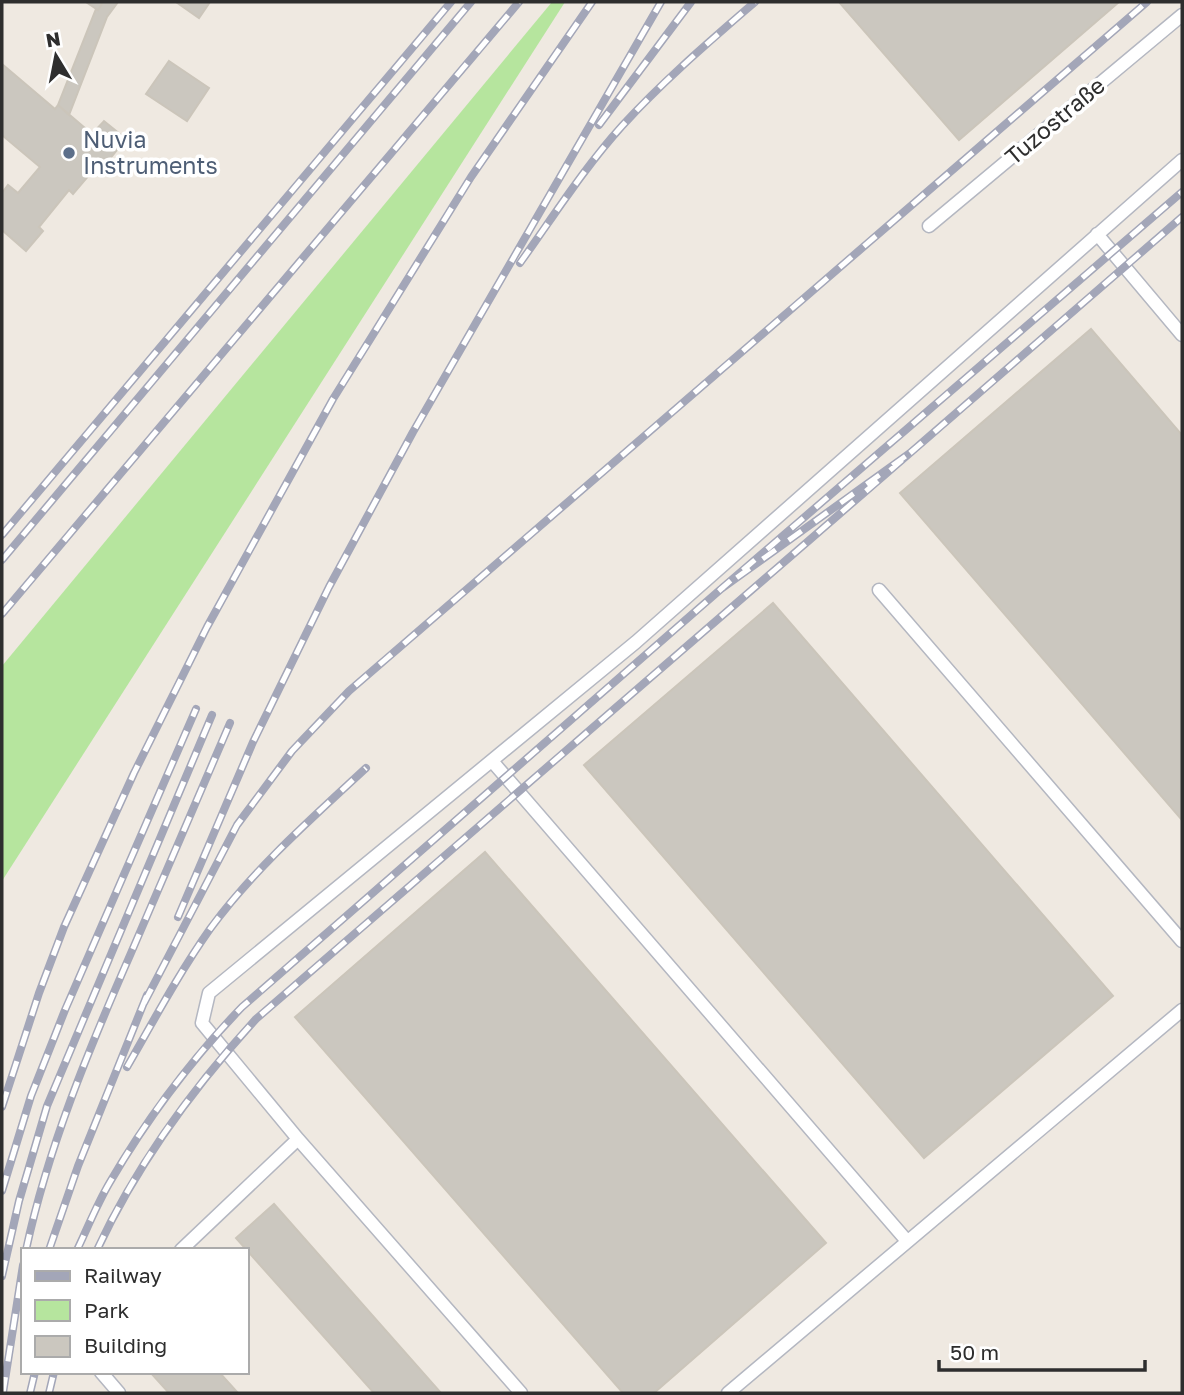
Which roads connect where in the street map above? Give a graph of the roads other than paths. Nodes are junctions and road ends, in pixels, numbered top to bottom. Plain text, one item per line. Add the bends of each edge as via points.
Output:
1 (1182, 15) edge
2 (1182, 160) edge
3 (929, 226) dead end
4 (1097, 234) junction
5 (1182, 335) edge
6 (879, 590) dead end
7 (492, 761) junction
8 (1182, 941) edge
9 (1182, 1010) edge
10 (298, 1139) junction
11 (906, 1241) junction
12 (183, 1248) edge
13 (103, 1374) edge
14 (119, 1393) edge
15 (521, 1393) edge
16 (728, 1393) edge

1 - 3 lane, Tuzostraße
2 - 4 lane
4 - 5 lane
4 - 7 lane via 636,642
6 - 8 lane
7 - 10 lane via 209,993 202,1023
7 - 11 lane
9 - 11 lane
10 - 12 lane
10 - 15 lane
11 - 16 lane
13 - 14 lane

